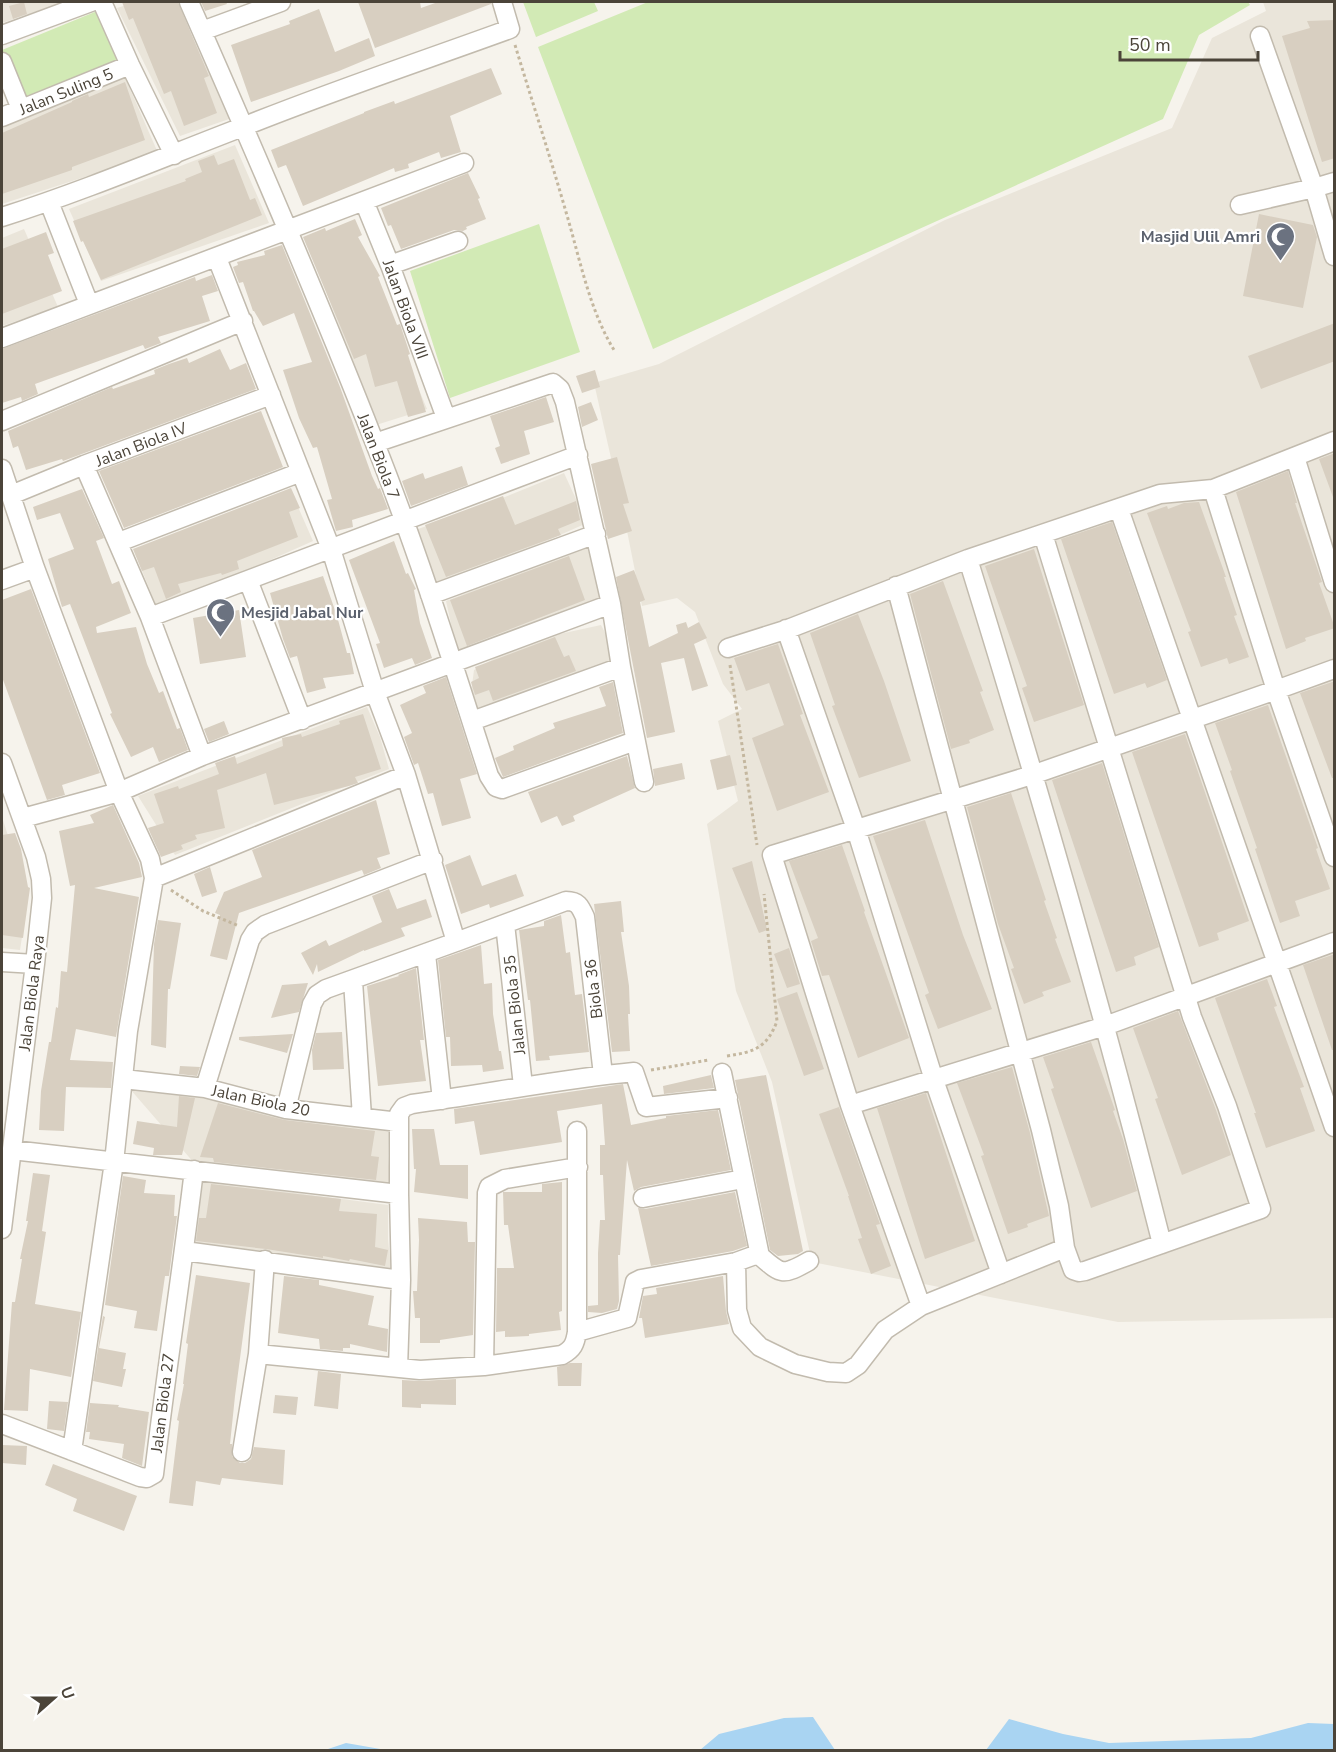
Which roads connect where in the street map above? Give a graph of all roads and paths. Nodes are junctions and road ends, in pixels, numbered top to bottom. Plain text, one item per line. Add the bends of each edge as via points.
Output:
1 (91, 2) edge
2 (102, 2) edge
3 (189, 2) edge
4 (281, 2) edge
5 (502, 2) edge
6 (510, 29) junction
7 (202, 31) junction
8 (2, 35) edge
9 (1260, 36) dead end
10 (2, 62) edge
11 (130, 65) junction
12 (21, 109) junction
13 (2, 117) edge
14 (245, 126) junction
15 (174, 155) junction
16 (464, 163) dead end
17 (1335, 182) edge
18 (1314, 188) junction
19 (364, 201) junction
20 (49, 202) junction
21 (1240, 205) dead end
22 (2, 217) edge
23 (290, 230) junction
24 (458, 241) dead end
25 (1335, 256) edge
26 (217, 258) junction
27 (390, 265) junction
28 (89, 303) junction
29 (243, 321) junction
30 (2, 338) edge
31 (614, 350) dead end
32 (272, 395) junction
33 (446, 418) junction
34 (2, 421) edge
35 (1335, 441) edge
36 (375, 443) junction
37 (578, 455) junction
38 (1294, 457) junction
39 (84, 465) junction
40 (2, 470) edge
41 (301, 472) junction
42 (1213, 489) junction
43 (12, 495) junction
44 (1119, 509) junction
45 (403, 520) junction
46 (596, 534) junction
47 (1043, 534) junction
48 (119, 542) junction
49 (331, 549) junction
50 (968, 559) junction
51 (35, 568) junction
52 (2, 580) edge
53 (248, 580) junction
54 (1335, 583) edge
55 (896, 586) junction
56 (430, 595) junction
57 (611, 604) junction
58 (150, 617) junction
59 (786, 629) junction
60 (728, 648) joint
61 (454, 661) junction
62 (621, 667) junction
63 (1335, 669) edge
64 (1276, 690) junction
65 (375, 692) junction
66 (1193, 719) junction
67 (302, 720) junction
68 (472, 721) junction
69 (635, 741) junction
70 (1109, 748) junction
71 (202, 756) junction
72 (2, 763) edge
73 (406, 775) junction
74 (1032, 775) junction
75 (644, 782) dead end
76 (119, 792) junction
77 (954, 799) junction
78 (23, 818) junction
79 (856, 830) junction
80 (758, 850) dead end
81 (1335, 857) edge
82 (433, 860) junction
83 (154, 878) junction
84 (763, 885) dead end
85 (505, 924) junction
86 (255, 932) junction
87 (456, 942) junction
88 (1335, 942) edge
89 (426, 954) junction
90 (2, 962) edge
91 (1277, 963) junction
92 (35, 964) junction
93 (352, 981) junction
94 (1186, 996) junction
95 (1104, 1026) junction
96 (1021, 1052) junction
97 (720, 1063) junction
98 (634, 1072) junction
99 (603, 1075) junction
100 (123, 1079) junction
101 (934, 1080) junction
102 (523, 1086) junction
103 (204, 1088) junction
104 (728, 1098) junction
105 (442, 1100) junction
106 (850, 1105) junction
107 (286, 1109) junction
108 (362, 1117) junction
109 (399, 1122) junction
110 (1335, 1127) edge
111 (577, 1131) dead end
112 (12, 1150) junction
113 (114, 1162) junction
114 (578, 1167) junction
115 (194, 1170) junction
116 (743, 1179) junction
117 (399, 1194) junction
118 (643, 1198) dead end
119 (2, 1228) edge
120 (1162, 1244) junction
121 (1065, 1248) junction
122 (184, 1251) junction
123 (758, 1254) junction
124 (265, 1260) junction
125 (809, 1261) dead end
126 (736, 1262) junction
127 (1001, 1274) junction
128 (401, 1280) junction
129 (921, 1306) junction
130 (577, 1332) junction
131 (258, 1354) junction
132 (484, 1366) junction
133 (398, 1368) junction
134 (2, 1424) edge
135 (72, 1451) junction
136 (242, 1452) dead end

1 - 8 street
2 - 11 street
3 - 7 street, Jalan Biola 7
4 - 7 street
5 - 6 street
6 - 14 street
6 - 31 path via 589,292
7 - 14 street, Jalan Biola 7
9 - 18 street
10 - 12 street
11 - 12 street, Jalan Suling 5
11 - 15 street
12 - 13 street, Jalan Suling 5
14 - 15 street
14 - 23 street, Jalan Biola 7
15 - 20 street
16 - 19 street
17 - 18 street
18 - 21 street
18 - 25 street
19 - 23 street
19 - 27 street, Jalan Biola VIII
20 - 22 street
20 - 28 street
23 - 26 street
23 - 36 street, Jalan Biola 7
24 - 27 street
26 - 28 street
26 - 29 street
27 - 33 street, Jalan Biola VIII
28 - 30 street
29 - 32 street
29 - 34 street
32 - 39 street, Jalan Biola IV
32 - 41 street
33 - 36 street
33 - 37 street via 553,383 565,402
35 - 38 street
36 - 45 street, Jalan Biola 7
37 - 45 street
37 - 46 street
38 - 42 street
38 - 54 street
39 - 43 street, Jalan Biola IV
39 - 48 street
40 - 43 street
41 - 48 street
41 - 49 street
42 - 44 street via 1160,494
42 - 64 street
43 - 51 street
44 - 47 street
44 - 66 street
45 - 49 street
45 - 56 street, Jalan Biola 7
46 - 56 street
46 - 57 street
47 - 50 street
47 - 70 street
48 - 58 street
49 - 53 street
49 - 65 street
50 - 55 street
50 - 74 street
51 - 52 street
51 - 76 street
53 - 58 street
53 - 67 street
55 - 59 street
55 - 77 street
56 - 61 street, Jalan Biola 7
57 - 61 street
57 - 62 street
58 - 71 street
59 - 60 street
59 - 79 street
60 - 80 path
61 - 65 street
61 - 68 street, Jalan Biola 7
62 - 68 street
62 - 69 street
63 - 64 street
64 - 66 street
64 - 81 street
65 - 67 street
65 - 73 street
66 - 70 street
66 - 91 street
67 - 71 street
68 - 69 street, Jalan Biola 7 via 489,776 502,789
69 - 75 street
70 - 74 street
70 - 94 street
71 - 76 street
72 - 78 street, Jalan Biola Raya
73 - 82 street
73 - 83 street
74 - 77 street
74 - 95 street
76 - 78 street
76 - 83 street via 150,859
77 - 79 street
77 - 96 street
78 - 92 street, Jalan Biola Raya via 36,856 42,898
79 - 101 street
79 - 106 street via 772,855
82 - 86 street
82 - 87 street
83 - 86 path via 203,911
83 - 100 street
84 - 97 path via 777,1021 772,1036 760,1048
85 - 87 street
85 - 99 street, Biola 36 via 566,901 578,904 585,917
85 - 102 street, Jalan Biola 35
86 - 103 street
87 - 89 street
88 - 91 street
89 - 93 street
89 - 105 street
90 - 92 street
91 - 94 street
91 - 110 street
92 - 112 street, Jalan Biola Raya
93 - 107 street via 321,991 314,999
93 - 108 street
94 - 95 street
94 - 120 street via 1261,1209
95 - 96 street
95 - 120 street
96 - 101 street
96 - 121 street via 1059,1206
97 - 98 path
97 - 104 street
98 - 99 street
98 - 104 street via 646,1107
99 - 102 street
100 - 103 street, Jalan Biola 20
100 - 113 street
101 - 106 street
101 - 127 street
102 - 105 street
103 - 107 street, Jalan Biola 20
104 - 116 street
105 - 109 street via 404,1107
106 - 129 street
107 - 108 street, Jalan Biola 20
108 - 109 street, Jalan Biola 20
109 - 117 street
111 - 114 street
112 - 113 street
112 - 119 street, Jalan Biola Raya
113 - 115 street
113 - 135 street
114 - 130 street
114 - 132 street via 505,1179 489,1187
115 - 117 street
115 - 122 street, Jalan Biola 27
116 - 118 street
116 - 123 street
117 - 128 street
120 - 121 street via 1079,1272 1073,1270
121 - 127 street
122 - 124 street
122 - 135 street, Jalan Biola 27 via 154,1474 140,1477
123 - 125 street via 778,1271 791,1272
123 - 126 street
124 - 128 street
124 - 131 street
126 - 129 street via 737,1310 742,1328 760,1347 795,1364 828,1372 846,1372 858,1365 885,1330
126 - 130 street via 635,1282 627,1318
127 - 129 street
128 - 133 street
130 - 132 street via 574,1346 562,1355
131 - 133 street
131 - 136 street
132 - 133 street
134 - 135 street, Jalan Biola 27

